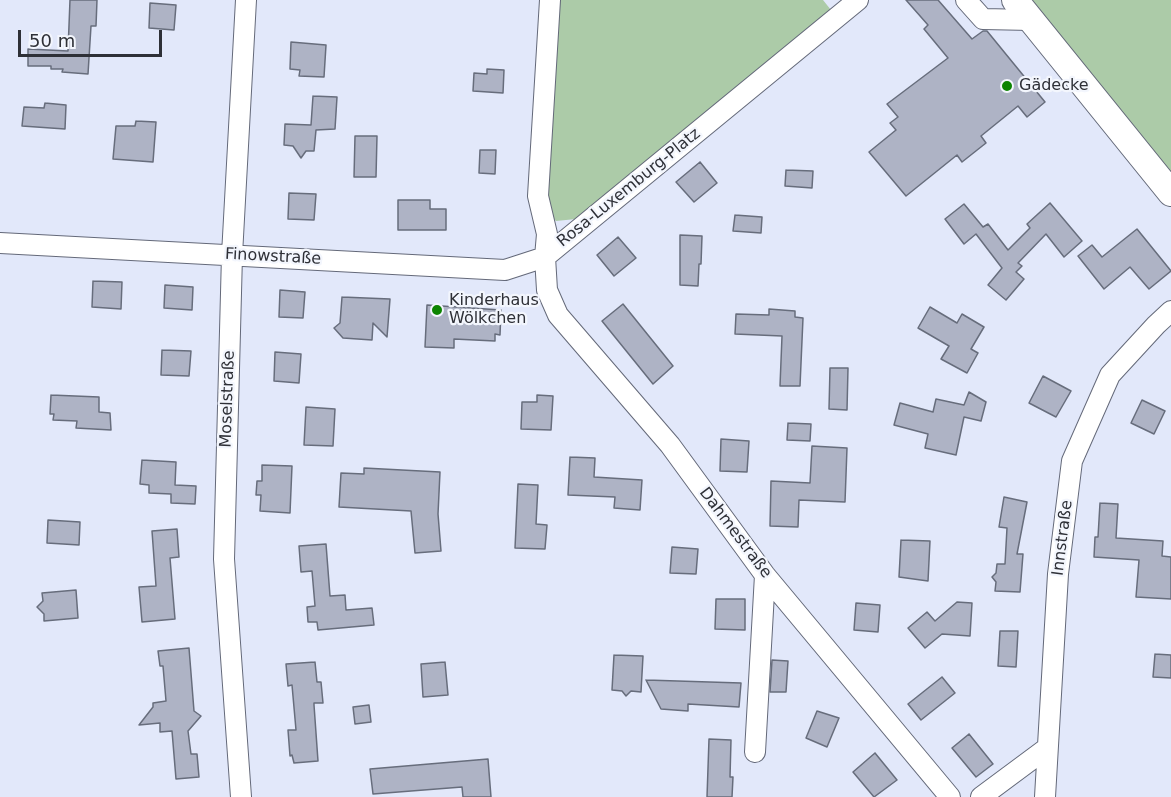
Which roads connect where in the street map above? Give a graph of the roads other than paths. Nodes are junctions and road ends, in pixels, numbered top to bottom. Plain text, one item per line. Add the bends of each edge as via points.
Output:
1 (246, 0) edge
2 (550, 0) edge
3 (858, 0) edge
4 (966, 0) edge
5 (1016, 0) edge
6 (1031, 20) junction
7 (1171, 193) edge
8 (0, 243) edge
9 (232, 255) junction
10 (545, 257) junction
11 (1171, 312) edge
12 (765, 574) junction
13 (1047, 748) junction
14 (755, 752) dead end
15 (241, 797) edge
16 (950, 797) edge
17 (981, 797) edge
18 (1045, 797) edge

1 - 9 street, Moselstraße
2 - 10 street, Rosa-Luxemburg-Platz via 538,196 547,234
3 - 10 street, Rosa-Luxemburg-Platz
4 - 6 street via 983,19
5 - 6 main road
6 - 7 main road
8 - 9 street, Finowstraße
9 - 10 street, Finowstraße via 505,270
9 - 15 street, Moselstraße via 224,558
10 - 12 street, Dahmestraße via 548,290 558,315 670,445
11 - 13 street, Innstraße via 1110,375 1072,461 1058,574
12 - 14 street
12 - 16 street, Dahmestraße
13 - 17 street
13 - 18 street, Innstraße

